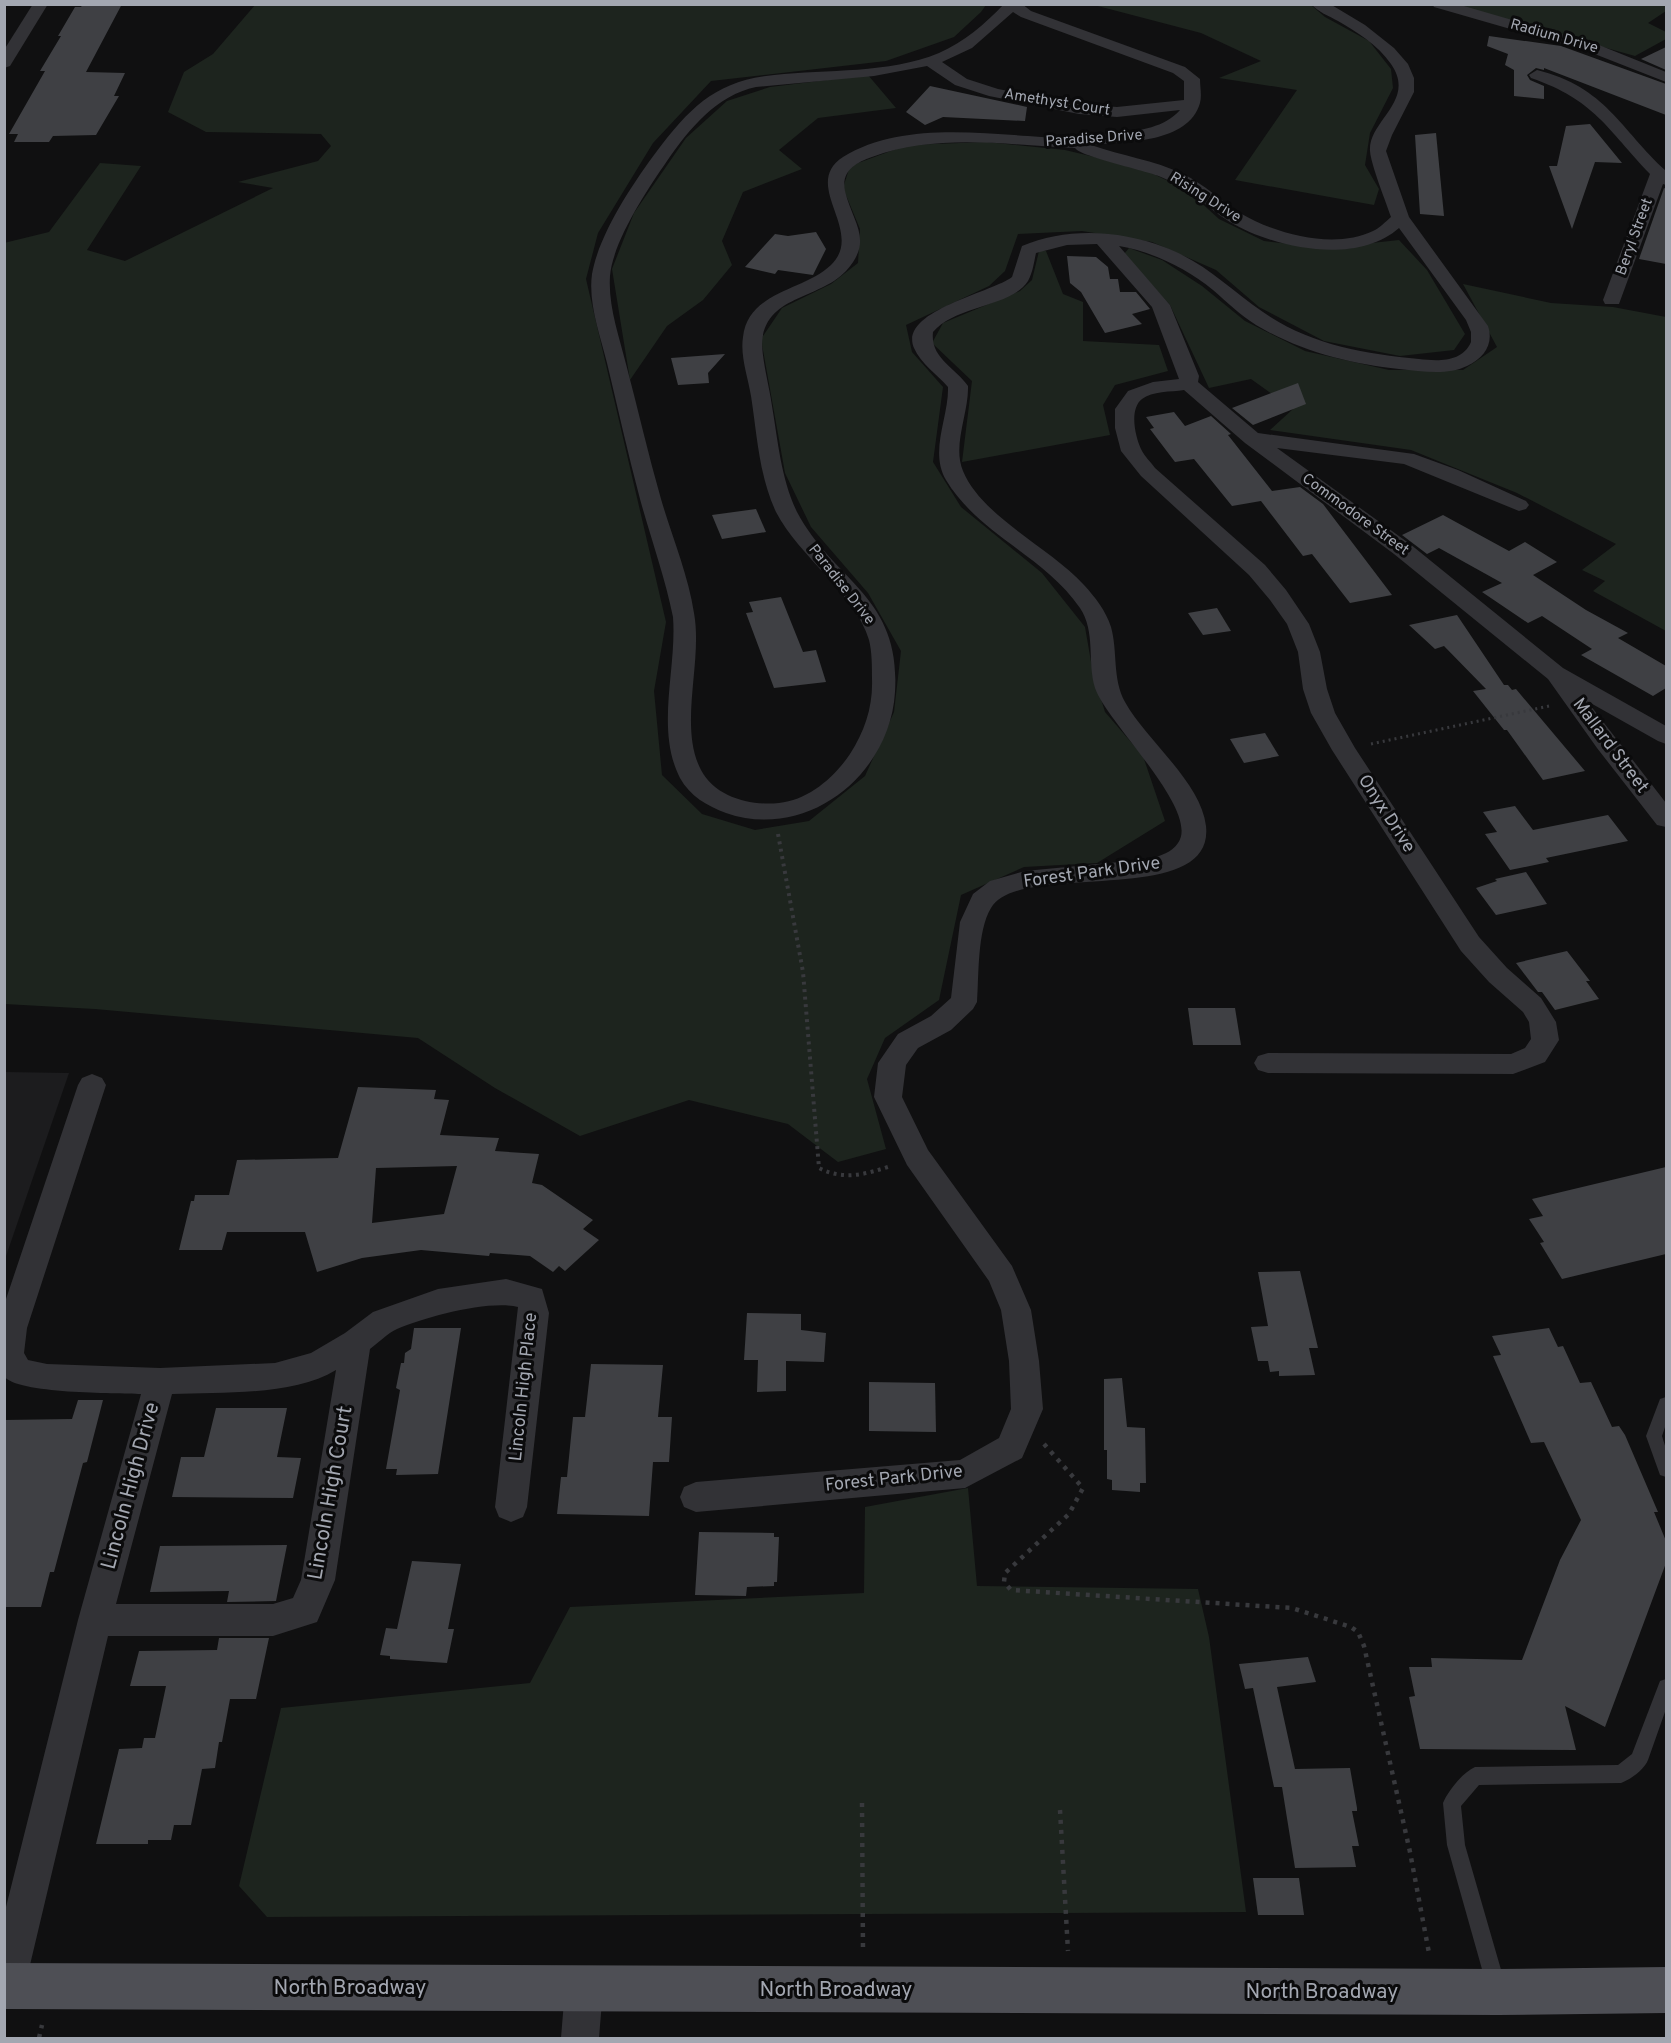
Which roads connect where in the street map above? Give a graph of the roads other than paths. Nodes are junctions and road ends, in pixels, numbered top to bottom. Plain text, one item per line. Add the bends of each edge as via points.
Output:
1 (41, 4) edge
2 (1318, 4) edge
3 (1438, 4) edge
4 (1013, 5) edge
5 (930, 61) junction
6 (4, 63) edge
7 (1537, 75) dead end
8 (1666, 76) edge
9 (1192, 104) junction
10 (1078, 143) junction
11 (1663, 176) edge
12 (1400, 218) junction
13 (1104, 241) junction
14 (1612, 300) dead end
15 (1188, 384) junction
16 (1252, 439) junction
17 (1519, 505) dead end
18 (1555, 673) junction
19 (1666, 736) edge
20 (1666, 819) edge
21 (1268, 1063) dead end
22 (92, 1085) dead end
23 (356, 1342) junction
24 (160, 1382) junction
25 (1666, 1404) edge
26 (1666, 1470) edge
27 (696, 1497) dead end
28 (511, 1507) dead end
29 (95, 1620) junction
30 (1666, 1687) edge
31 (5, 1986) edge
32 (584, 1989) junction
33 (1666, 1990) edge
34 (1498, 1992) junction
35 (580, 2038) edge

1 - 6 street
2 - 12 street, Forest Park Drive via 1383,45 1405,76 1407,92 1380,140 1378,151
3 - 8 street, Radium Drive via 1593,48
4 - 5 street, Paradise Drive via 979,36
4 - 9 street via 1026,14 1179,70 1192,79
5 - 9 street, Amethyst Court via 961,82 1068,107 1118,112
5 - 10 street, Paradise Drive via 738,86 711,100 662,155 639,191 602,266 604,312 647,487 683,611 687,639 681,694 682,749 692,778 714,800 746,810 774,812 796,808 825,795 848,777 864,755 885,693 880,638 867,614 787,513 772,469 753,352 753,329 760,318 773,305 834,274 853,246 835,182 838,170 850,160 894,143 929,139
7 - 11 street via 1575,90 1597,105
9 - 10 street, Paradise Drive via 1182,118 1150,135
10 - 12 street, Rising Drive via 1084,149 1149,166 1180,179 1235,218 1282,237 1335,243 1359,241 1381,234
11 - 14 street, Beryl Street
12 - 13 street, Forest Park Drive via 1483,333 1480,346 1459,363 1438,366 1373,361 1334,352 1295,338 1262,320 1214,282 1166,255 1140,245
13 - 15 street via 1161,305 1189,376
13 - 27 street, Forest Park Drive via 1041,243 1028,250 1021,280 1008,290 937,317 924,329 922,343 927,355 958,386 948,463 956,479 980,509 1070,582 1091,608 1102,633 1106,688 1115,706 1187,802 1192,824 1191,844 1178,860 1150,868 1003,885 983,899 973,923 964,1002 941,1023 908,1041 892,1063 888,1097 917,1157 1001,1275 1016,1310 1027,1409 1011,1448 965,1474
15 - 16 street, Commodore Street
15 - 21 street, Onyx Drive via 1153,388 1135,395 1125,409 1131,451 1148,472 1257,570 1298,624 1309,652 1323,713 1344,750 1470,944 1532,1005 1542,1022 1545,1040 1535,1056 1513,1064
16 - 17 street via 1407,458
16 - 18 street, Commodore Street via 1402,549
18 - 19 street, Commodore Street
18 - 20 street, Mallard Street
22 - 24 street, Lincoln High Drive via 12,1328 8,1355 18,1371 47,1377
23 - 24 street, Lincoln High Place via 319,1364 275,1376
23 - 28 street, Lincoln High Place via 384,1321 438,1302 506,1292 531,1298 534,1312
23 - 29 street, Lincoln High Court via 318,1580 305,1611 273,1620
24 - 29 street, Lincoln High Drive
25 - 26 lane via 1654,1436
29 - 31 street, Lincoln High Drive
30 - 34 lane via 1639,1760 1621,1774 1475,1776 1452,1803 1456,1845
31 - 32 main road, North Broadway
32 - 34 main road, North Broadway
32 - 35 street
33 - 34 main road, North Broadway

